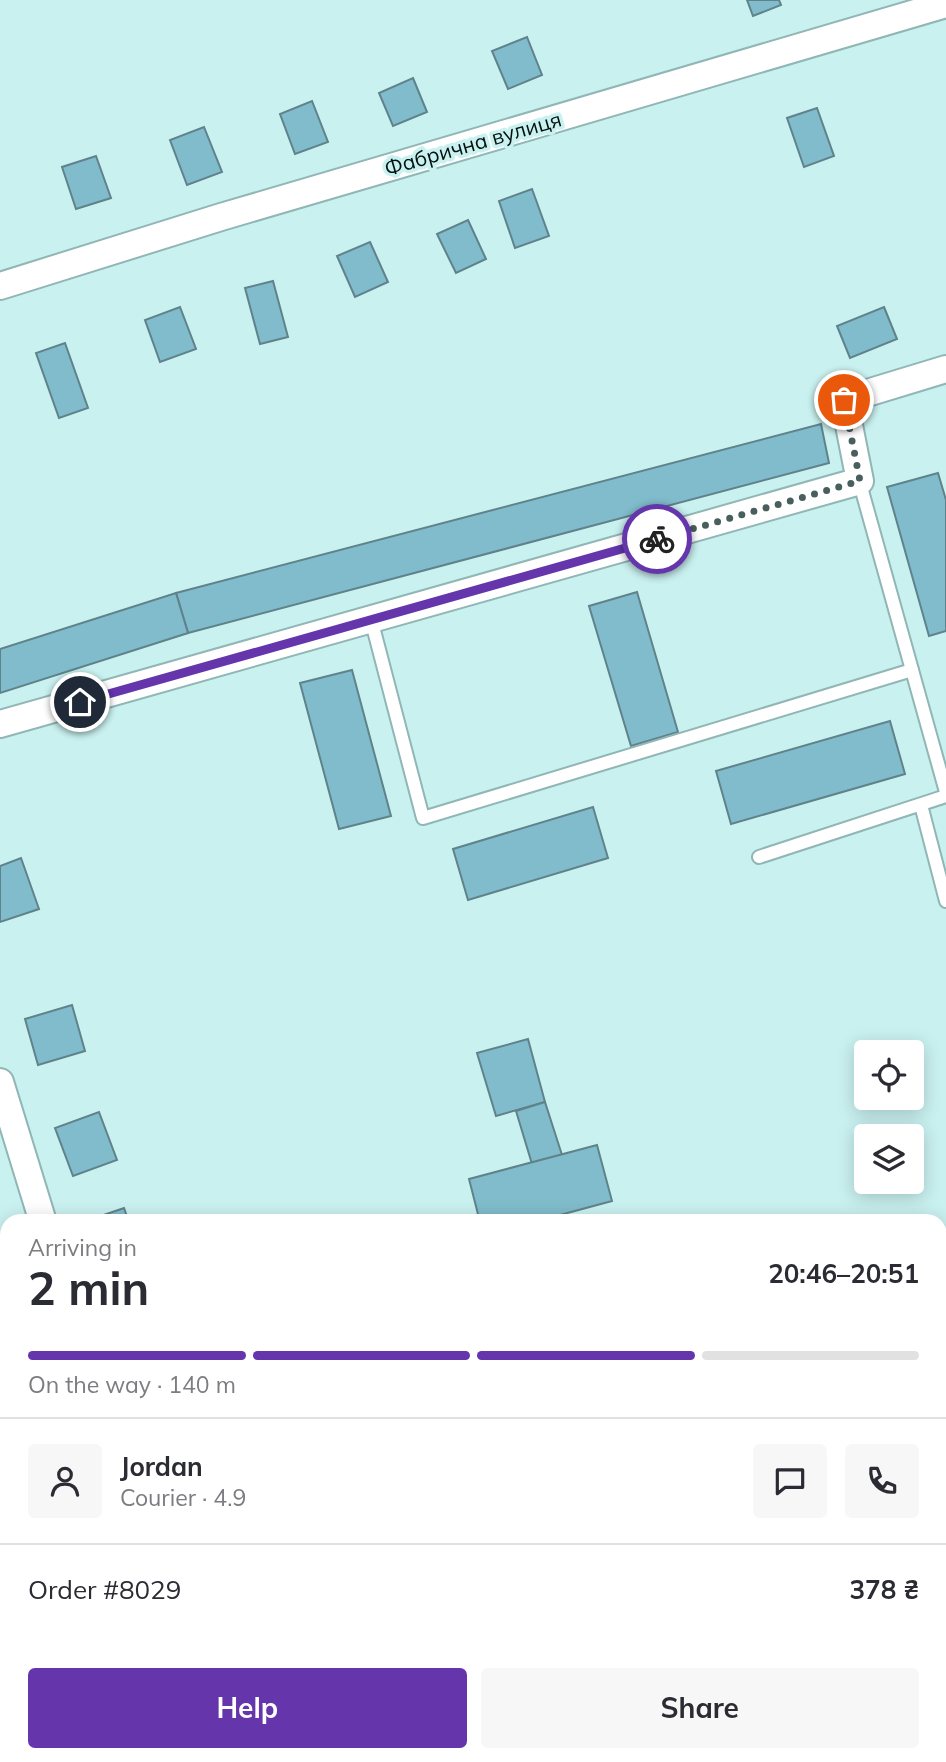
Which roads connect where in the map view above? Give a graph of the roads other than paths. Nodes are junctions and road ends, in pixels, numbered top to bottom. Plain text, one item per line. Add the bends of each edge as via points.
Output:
1 (946, 4) edge
2 (0, 286) edge
3 (946, 369) edge
4 (859, 480) junction
5 (371, 619) junction
6 (912, 670) junction
7 (0, 724) edge
8 (946, 794) edge
9 (921, 805) junction
10 (759, 857) dead end
11 (946, 901) edge
12 (0, 1082) edge
13 (41, 1214) edge

1 - 2 street, Фабрична вулиця
3 - 4 street via 844,400
4 - 5 street
4 - 6 lane
5 - 6 lane via 423,818
5 - 7 street
6 - 8 lane
8 - 9 lane
9 - 10 lane
9 - 11 lane
12 - 13 street

